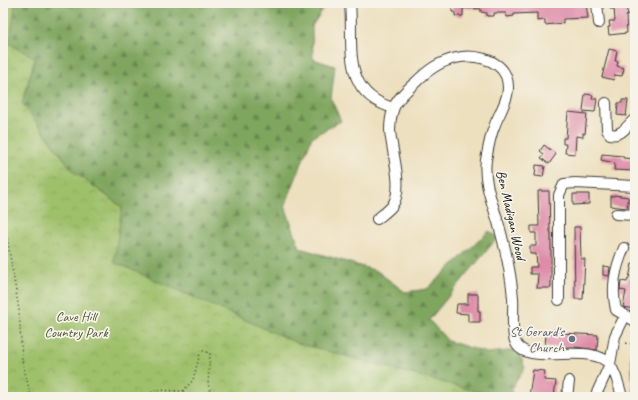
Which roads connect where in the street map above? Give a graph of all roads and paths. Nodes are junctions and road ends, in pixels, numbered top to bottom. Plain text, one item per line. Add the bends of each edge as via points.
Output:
1 (4, 3) edge
2 (350, 3) edge
3 (597, 3) edge
4 (3, 13) edge
5 (599, 23) dead end
6 (606, 103) dead end
7 (393, 108) junction
8 (635, 119) edge
9 (635, 186) edge
10 (635, 198) edge
11 (616, 214) dead end
12 (377, 219) dead end
13 (3, 232) edge
14 (624, 248) dead end
15 (559, 300) dead end
16 (625, 316) junction
17 (635, 321) edge
18 (626, 343) dead end
19 (635, 344) edge
20 (610, 364) junction
21 (569, 381) dead end
22 (31, 397) edge
23 (145, 397) edge
24 (212, 397) edge
25 (567, 397) edge
26 (595, 397) edge
27 (622, 397) edge

1 - 4 path
2 - 7 street via 352,62 356,78 369,96 381,105
3 - 5 street
6 - 8 street via 607,130 610,134 621,133
7 - 12 street, Ben Madigan Wood via 390,128 398,189 393,205
7 - 20 street, Ben Madigan Wood via 404,93 429,70 446,60 475,57 497,65 505,76 508,90 494,127 486,160 486,180 511,276 515,342 522,351 592,355
9 - 15 street via 564,184 559,195
10 - 11 street via 634,216
13 - 22 path via 7,237 14,278 22,360
14 - 16 street via 616,267 613,300 616,310
16 - 17 street
16 - 20 street via 615,336
18 - 19 path
20 - 26 street
20 - 27 street
21 - 25 street
23 - 24 path via 156,390 183,391 193,380 202,350 210,353 208,384

